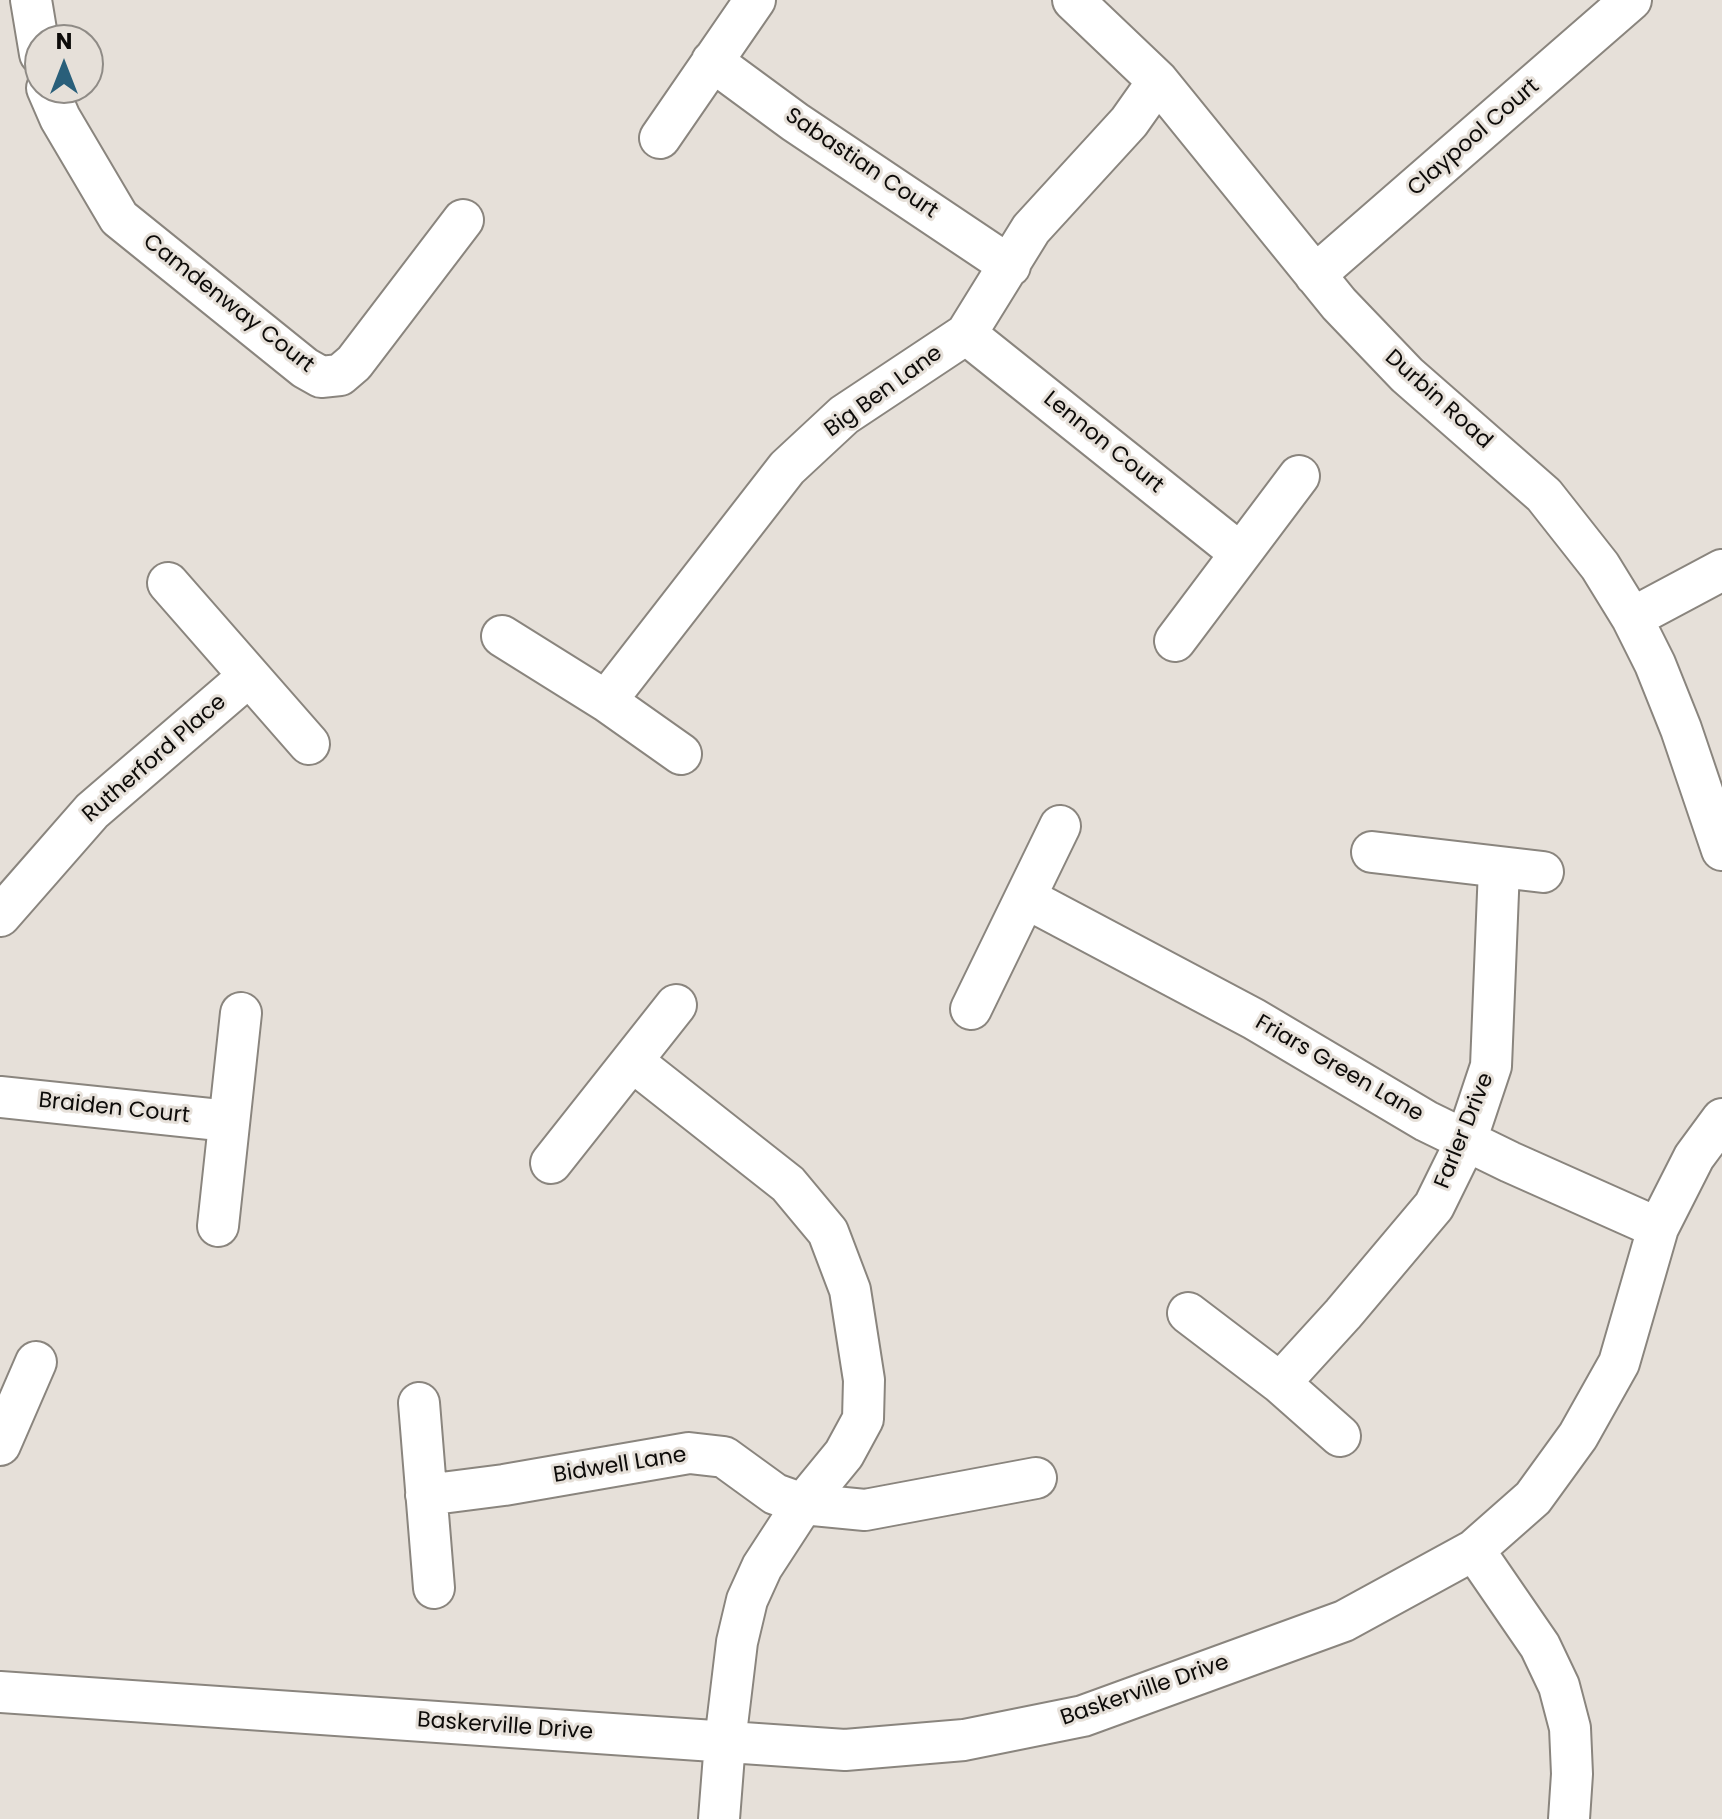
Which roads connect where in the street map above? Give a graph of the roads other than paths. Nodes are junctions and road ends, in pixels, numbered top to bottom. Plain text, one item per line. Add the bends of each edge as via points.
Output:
1 (31, 0) edge
2 (755, 0) edge
3 (1073, 0) edge
4 (1631, 0) edge
5 (35, 24) edge
6 (712, 61) junction
7 (1158, 81) junction
8 (54, 104) edge
9 (660, 138) dead end
10 (463, 220) dead end
11 (1010, 266) junction
12 (1315, 275) junction
13 (966, 334) junction
14 (1299, 476) dead end
15 (1240, 553) junction
16 (1722, 570) edge
17 (168, 583) dead end
18 (1632, 618) junction
19 (502, 636) dead end
20 (1175, 641) dead end
21 (249, 676) junction
22 (606, 701) junction
23 (309, 744) dead end
24 (681, 754) dead end
25 (1060, 826) dead end
26 (1722, 850) edge
27 (1372, 852) dead end
28 (1499, 868) junction
29 (1543, 872) dead end
30 (1026, 898) junction
31 (0, 916) edge
32 (676, 1005) dead end
33 (971, 1009) dead end
34 (241, 1013) dead end
35 (632, 1061) junction
36 (0, 1097) edge
37 (1722, 1119) edge
38 (229, 1121) junction
39 (1466, 1141) junction
40 (551, 1163) dead end
41 (218, 1226) dead end
42 (1658, 1228) junction
43 (1188, 1313) dead end
44 (36, 1362) dead end
45 (1280, 1383) junction
46 (419, 1403) dead end
47 (1340, 1436) dead end
48 (0, 1445) edge
49 (1036, 1478) dead end
50 (426, 1495) junction
51 (803, 1504) junction
52 (1474, 1550) junction
53 (434, 1588) dead end
54 (0, 1692) edge
55 (725, 1742) junction
56 (719, 1819) edge
57 (1569, 1819) edge

1 - 5 street
2 - 6 street
3 - 7 street, Durbin Road
4 - 12 street, Claypool Court
6 - 9 street
6 - 11 street, Sabastian Court
7 - 11 street, Big Ben Lane via 1129,122 1031,229
7 - 12 street, Durbin Road
8 - 10 street, Camdenway Court via 119,218 321,377 340,375 354,363
11 - 13 street, Big Ben Lane
12 - 18 street, Durbin Road via 1407,375 1544,495 1600,566
13 - 15 street, Lennon Court
13 - 22 street, Big Ben Lane via 844,415 787,468
14 - 15 street
15 - 20 street
16 - 18 street
17 - 21 street
18 - 26 street, Durbin Road via 1681,729
19 - 22 street
21 - 23 street
21 - 31 street, Rutherford Place via 92,811
22 - 24 street
25 - 30 street
27 - 28 street
28 - 29 street
28 - 39 street, Farler Drive via 1491,1066
30 - 33 street
30 - 39 street, Friars Green Lane via 1254,1019
32 - 35 street
34 - 38 street
35 - 40 street
35 - 51 street via 788,1184 834,1246 850,1290 864,1380 863,1419 844,1454
36 - 38 street, Braiden Court
37 - 42 street, Baskerville Drive via 1694,1157
38 - 41 street
39 - 42 street, Friars Green Lane
39 - 45 street, Farler Drive via 1434,1206
42 - 52 street, Baskerville Drive via 1619,1363 1578,1436 1533,1498
43 - 45 street
44 - 48 street
45 - 47 street
46 - 50 street
49 - 51 street, Bidwell Lane via 865,1510
50 - 51 street, Bidwell Lane via 689,1453 724,1457 775,1494
50 - 53 street
51 - 55 street via 747,1600
52 - 55 street, Baskerville Drive via 1344,1621 1083,1716 964,1740 845,1750
52 - 57 street via 1540,1646 1559,1686 1570,1728
54 - 55 street, Baskerville Drive
55 - 56 street

